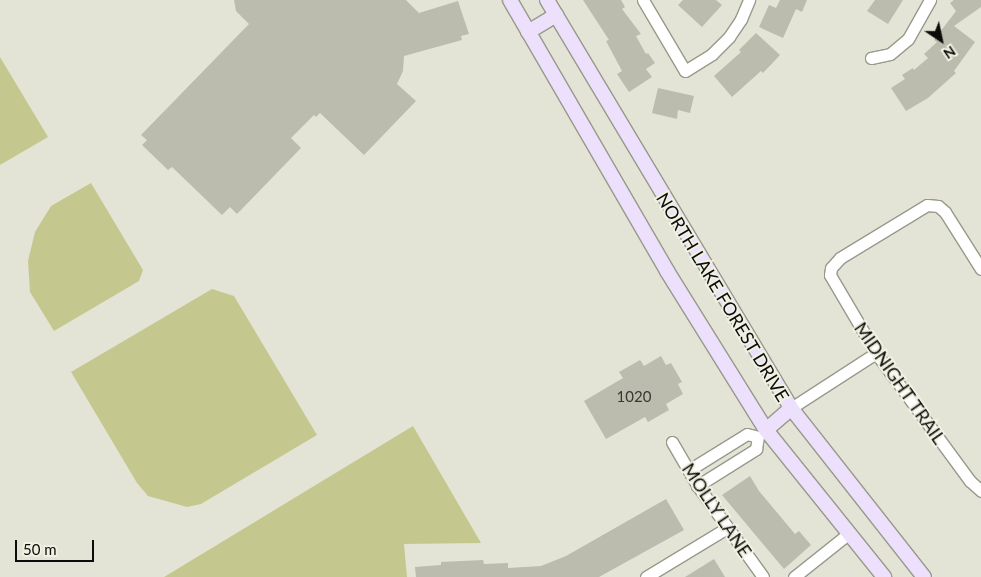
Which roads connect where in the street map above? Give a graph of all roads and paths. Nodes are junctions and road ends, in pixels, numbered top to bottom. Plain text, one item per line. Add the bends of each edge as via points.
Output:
1 (510, 0) edge
2 (547, 0) edge
3 (643, 0) edge
4 (749, 0) edge
5 (930, 0) edge
6 (556, 15) junction
7 (528, 32) junction
8 (871, 58) dead end
9 (981, 269) edge
10 (876, 353) junction
11 (791, 408) junction
12 (762, 434) junction
13 (672, 442) dead end
14 (689, 470) junction
15 (698, 486) junction
16 (981, 491) edge
17 (728, 528) junction
18 (848, 534) junction
19 (646, 577) edge
20 (763, 577) edge
21 (794, 577) edge
22 (884, 577) edge
23 (924, 577) edge

1 - 7 main road, NORTH LAKE FOREST DRIVE
2 - 6 main road, NORTH LAKE FOREST DRIVE
3 - 4 street via 685,71 712,54 729,36
5 - 8 street via 908,39 890,54
6 - 7 main road
6 - 11 main road, NORTH LAKE FOREST DRIVE
7 - 12 main road, NORTH LAKE FOREST DRIVE
9 - 10 street, MIDNIGHT TRAIL via 945,212 938,206 927,205 840,258 831,268 830,275
10 - 11 street
10 - 16 street, MIDNIGHT TRAIL via 970,481
11 - 12 main road
11 - 23 main road, NORTH LAKE FOREST DRIVE
12 - 14 street via 747,434
12 - 15 street via 756,449
12 - 18 main road, NORTH LAKE FOREST DRIVE
13 - 14 street, MOLLY LANE
14 - 15 street, MOLLY LANE
15 - 17 street, MOLLY LANE
17 - 19 street
17 - 20 street, MOLLY LANE
18 - 21 street
18 - 22 main road, NORTH LAKE FOREST DRIVE

